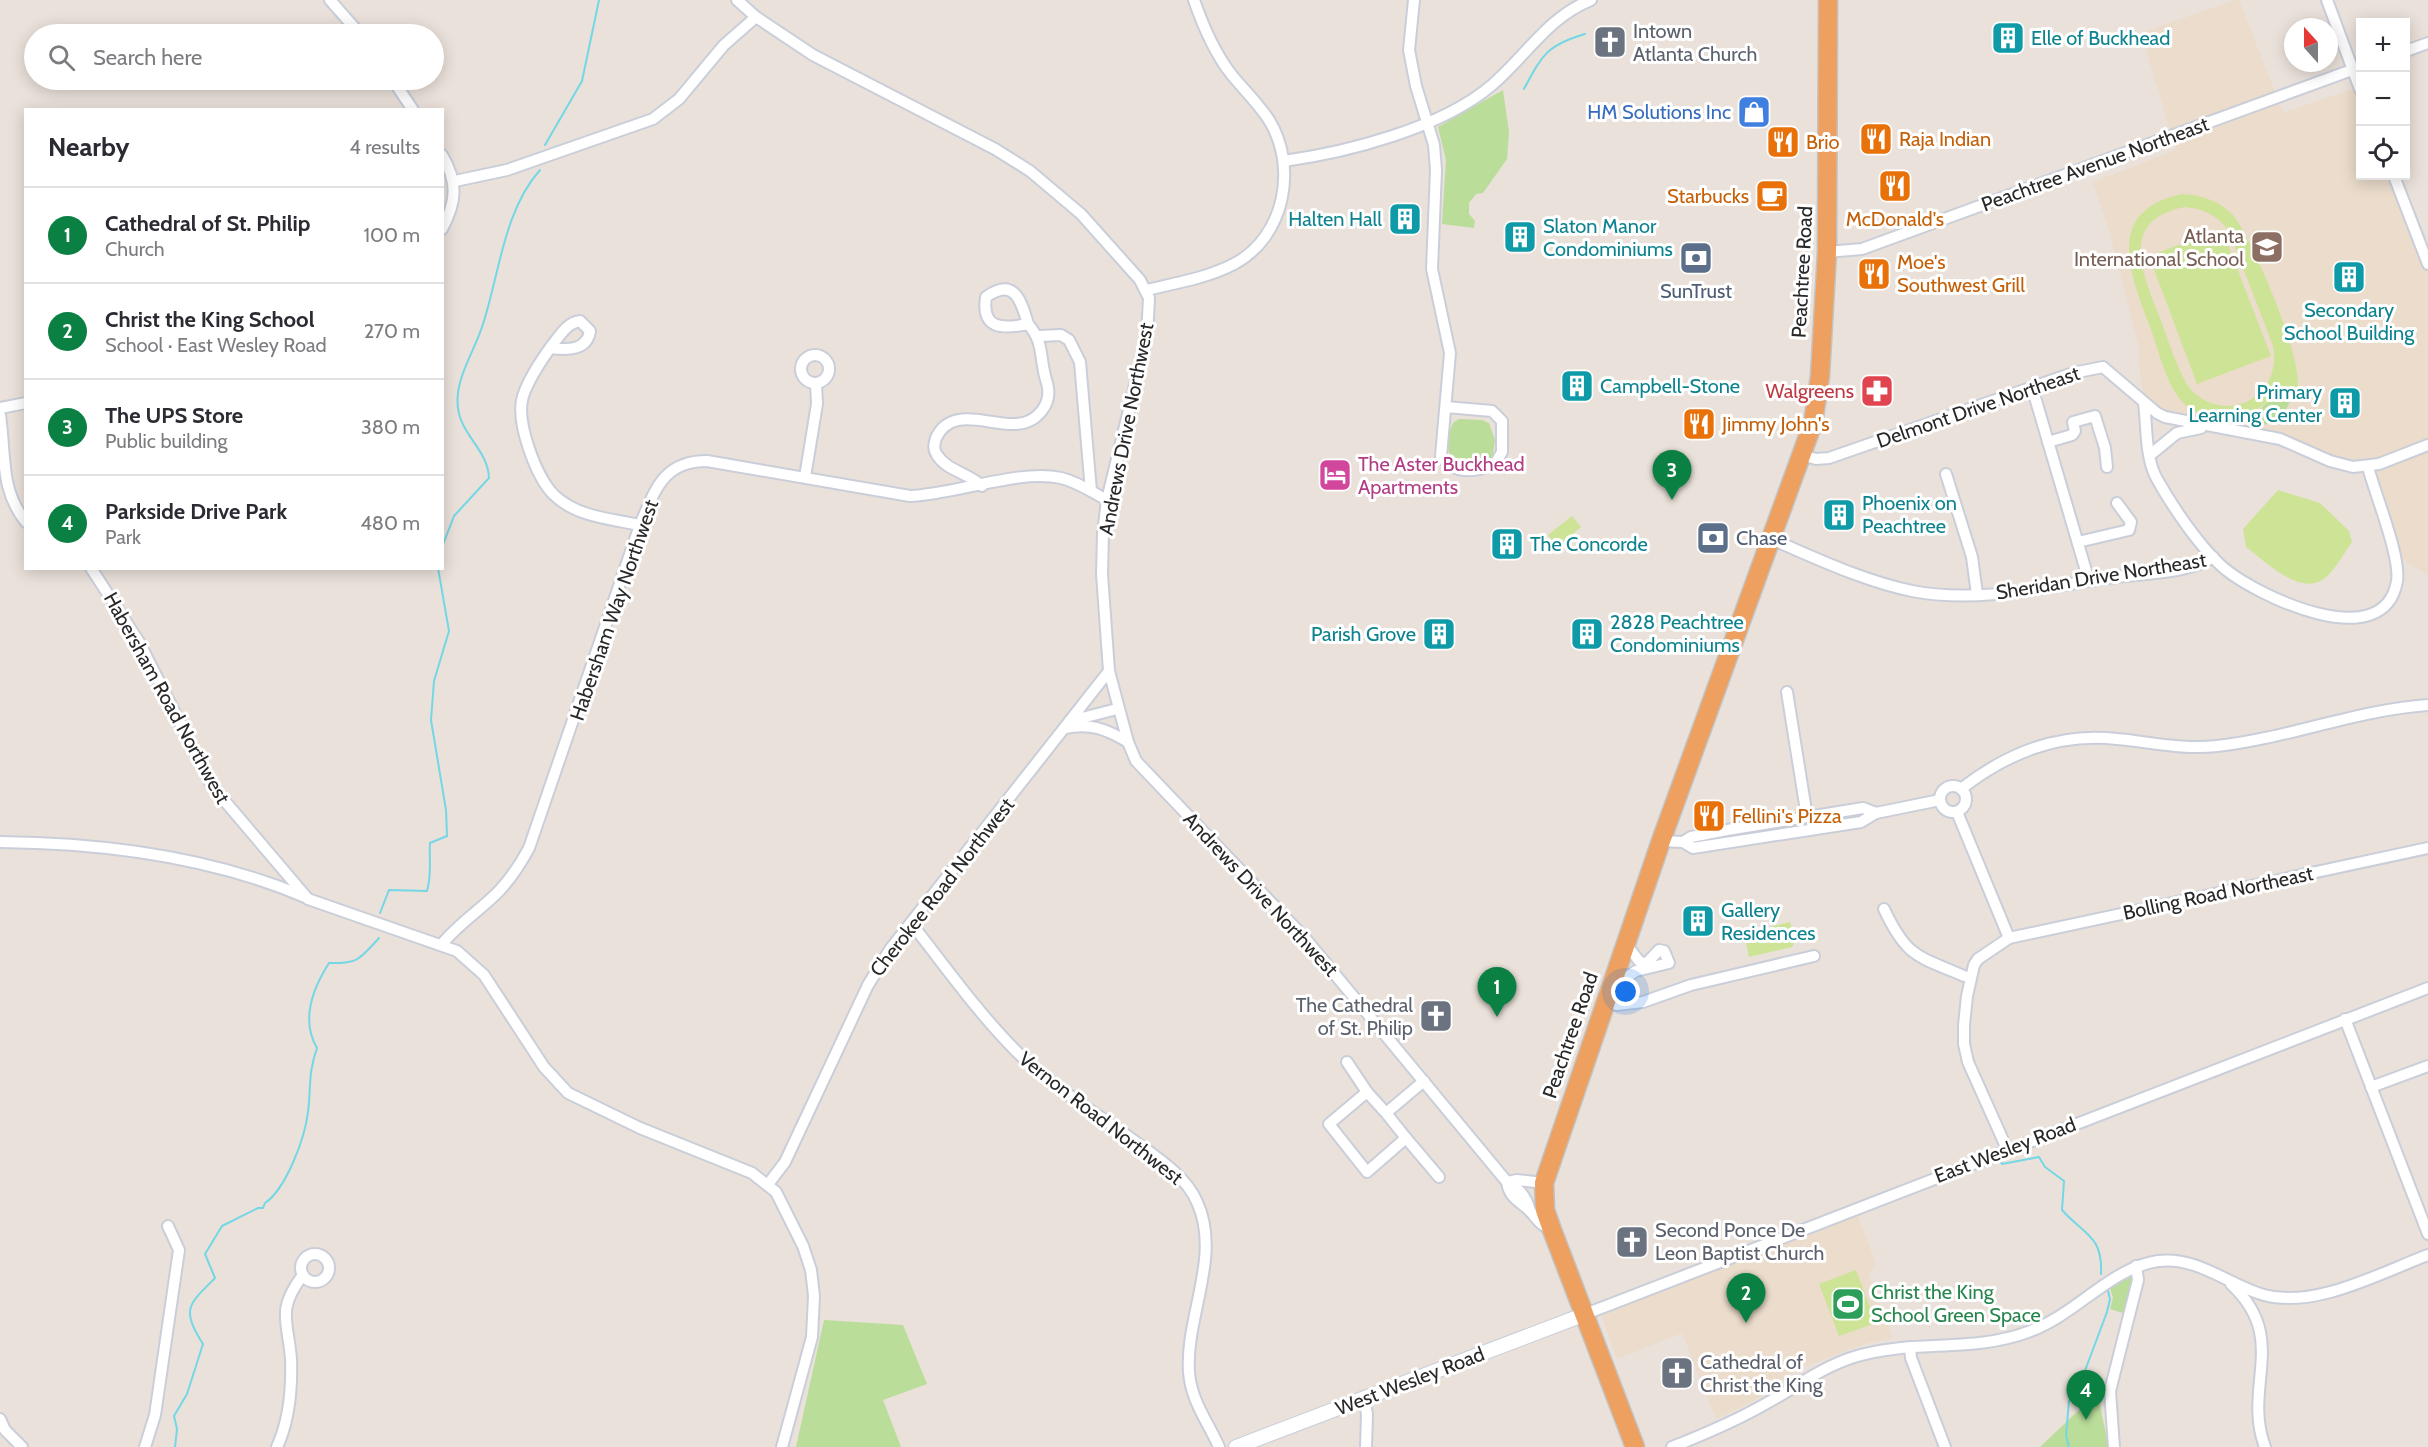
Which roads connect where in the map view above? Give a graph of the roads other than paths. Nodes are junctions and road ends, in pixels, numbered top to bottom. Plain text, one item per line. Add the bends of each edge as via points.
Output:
1 (330, 0) edge
2 (737, 0) edge
3 (1194, 0) edge
4 (1414, 0) edge
5 (1591, 0) edge
6 (1828, 0) edge
7 (2326, 0) edge
8 (756, 17) junction
9 (351, 24) edge
10 (2428, 43) edge
11 (2410, 50) edge
12 (2356, 66) edge
13 (2356, 68) edge
14 (400, 90) edge
15 (412, 108) edge
16 (1427, 121) junction
17 (444, 159) edge
18 (1284, 161) junction
19 (2396, 180) edge
20 (454, 181) junction
21 (444, 224) edge
22 (1827, 252) junction
23 (2428, 264) edge
24 (1146, 290) junction
25 (1028, 324) dead end
26 (1038, 336) junction
27 (550, 348) dead end
28 (816, 384) dead end
29 (2032, 387) junction
30 (24, 403) edge
31 (2145, 403) junction
32 (1446, 407) junction
33 (0, 408) edge
34 (0, 416) edge
35 (2210, 427) junction
36 (2048, 442) junction
37 (2428, 445) edge
38 (1802, 455) junction
39 (2150, 455) junction
40 (2107, 467) dead end
41 (2368, 467) junction
42 (1946, 474) dead end
43 (805, 477) junction
44 (982, 486) junction
45 (1091, 491) junction
46 (1107, 500) junction
47 (2117, 503) dead end
48 (24, 520) edge
49 (640, 525) junction
50 (1771, 539) junction
51 (2078, 542) junction
52 (2213, 557) junction
53 (92, 570) edge
54 (2089, 581) junction
55 (1977, 594) junction
56 (1109, 671) junction
57 (1788, 692) dead end
58 (2428, 705) edge
59 (1116, 706) junction
60 (1070, 721) junction
61 (1128, 742) junction
62 (1961, 789) junction
63 (1940, 800) junction
64 (1957, 812) junction
65 (1876, 813) junction
66 (1807, 817) junction
67 (1772, 822) junction
68 (1727, 830) junction
69 (1774, 835) junction
70 (1661, 841) junction
71 (0, 842) edge
72 (1683, 842) junction
73 (1729, 843) junction
74 (2428, 848) edge
75 (308, 899) junction
76 (1884, 909) dead end
77 (911, 923) junction
78 (2008, 938) junction
79 (442, 944) junction
80 (1626, 944) junction
81 (1814, 956) dead end
82 (1964, 976) dead end
83 (2428, 988) edge
84 (1608, 994) junction
85 (2345, 1019) junction
86 (1347, 1062) dead end
87 (2428, 1066) edge
88 (1424, 1081) junction
89 (2371, 1087) junction
90 (1367, 1092) junction
91 (1386, 1113) junction
92 (1406, 1138) junction
93 (2007, 1149) junction
94 (1439, 1177) dead end
95 (1508, 1182) junction
96 (1544, 1183) junction
97 (769, 1184) junction
98 (168, 1227) dead end
99 (2428, 1234) edge
100 (1555, 1238) junction
101 (2428, 1255) edge
102 (2136, 1266) junction
103 (303, 1275) dead end
104 (2226, 1278) junction
105 (1583, 1315) junction
106 (1910, 1347) junction
107 (1364, 1398) junction
108 (0, 1419) edge
109 (22, 1447) edge
110 (145, 1447) edge
111 (277, 1447) edge
112 (782, 1447) edge
113 (1219, 1447) edge
114 (1236, 1447) edge
115 (1366, 1447) edge
116 (1635, 1447) edge
117 (1672, 1447) edge
118 (1945, 1447) edge
119 (2114, 1447) edge
120 (2265, 1447) edge

1 - 9 street
2 - 8 street
3 - 18 street via 1219,56 1270,121
4 - 16 street via 1410,50
5 - 16 street via 1547,26 1490,87
6 - 22 highway, Peachtree Road
7 - 12 street
8 - 20 street via 724,45 679,99 653,119 507,170
8 - 24 street via 813,55 1030,171 1081,214
10 - 11 street
13 - 22 street, Peachtree Avenue Northeast via 1863,249
14 - 15 street
16 - 18 street via 1356,149
16 - 32 street via 1437,170 1432,268 1450,353
17 - 20 street
18 - 24 street via 1279,210 1269,231 1252,250 1217,272
19 - 23 street
20 - 21 street via 454,200
22 - 38 highway, Peachtree Road via 1817,401
24 - 46 street, Andrews Drive Northwest via 1150,306 1147,336
25 - 26 street
26 - 44 street via 1049,390 1047,405 1037,416 1017,424 966,418 949,424 938,435 934,446 941,461
26 - 45 street via 1061,335 1069,340 1080,362
27 - 49 street via 521,404 539,475 555,495 576,510
28 - 43 street via 817,404
29 - 31 street, Delmont Drive Northeast via 2103,367
29 - 36 street
29 - 38 street, Delmont Drive Northeast via 1829,458
30 - 33 street
31 - 35 street, Delmont Drive Northeast via 2165,417
31 - 39 street
32 - 32 street via 1441,456 1447,464 1464,471 1495,464 1502,452 1502,421 1492,411
34 - 48 street via 3,494
35 - 39 street, Delmont Drive Northeast via 2177,433
35 - 41 street, Delmont Drive Northeast via 2280,439 2330,461
36 - 40 street via 2072,435 2073,422 2095,416
36 - 51 street
37 - 41 street, Delmont Drive Northeast
38 - 50 highway, Peachtree Road
39 - 52 street via 2157,479
41 - 52 street, Sheridan Drive Northeast via 2398,571 2393,594 2369,614 2349,618 2295,608 2235,576
42 - 55 street via 1972,557
43 - 44 street, Habersham Way Northwest via 910,496
43 - 49 street, Habersham Way Northwest via 707,461 687,463 661,481
44 - 45 street, Habersham Way Northwest via 1051,477
45 - 46 street, Habersham Way Northwest
46 - 56 street, Andrews Drive Northwest via 1102,574
47 - 51 street via 2131,522 2130,530
49 - 79 street, Habersham Way Northwest via 529,848 499,891
50 - 55 street, Sheridan Drive Northeast via 1879,582 1913,591
50 - 70 highway, Peachtree Road
51 - 54 street
52 - 54 street, Sheridan Drive Northeast via 2194,566
53 - 75 street, Habersham Road Northwest via 139,642 212,786
54 - 55 street, Sheridan Drive Northeast
56 - 59 street, Andrews Drive Northwest
56 - 60 street, Cherokee Road Northwest
57 - 66 street
58 - 62 street via 2358,715 2217,746 2170,746 2103,737 2065,739 2025,749 1984,771
59 - 60 street
59 - 61 street, Andrews Drive Northwest
60 - 61 street via 1097,726
60 - 77 street, Cherokee Road Northwest
61 - 88 street, Andrews Drive Northwest via 1136,761 1304,937
62 - 63 street via 1948,787
62 - 64 street via 1966,801
63 - 64 street via 1946,810
63 - 65 street
64 - 78 street
65 - 66 street via 1863,808
65 - 69 street via 1861,822
66 - 67 street
67 - 68 street
67 - 69 street
68 - 72 street
68 - 73 street
69 - 73 street
70 - 72 street
70 - 80 highway, Peachtree Road
71 - 75 street via 98,847 156,855 246,877
72 - 73 street via 1693,848
74 - 78 street, Bolling Road Northeast
75 - 79 street, Habersham Road Northwest
76 - 82 street via 1899,939 1913,954
77 - 97 street, Cherokee Road Northwest via 868,985 785,1162
77 - 113 street, Vernon Road Northwest via 1018,1053 1153,1155 1194,1196 1202,1217 1204,1255 1189,1375 1196,1405
78 - 93 street via 1974,965 1964,1025 1968,1062
79 - 97 street, Habersham Road Northwest via 472,962 484,975 544,1068 568,1093 640,1128 752,1173
80 - 84 highway, Peachtree Road
80 - 84 street via 1639,961 1647,964 1659,950 1664,951 1669,963 1636,971
81 - 84 street via 1643,1002 1616,1005
83 - 85 street, East Wesley Road
84 - 96 highway, Peachtree Road
85 - 89 street
85 - 93 street, East Wesley Road
86 - 90 street
87 - 89 street
88 - 91 street
88 - 95 street, Andrews Drive Northwest
89 - 99 street
90 - 91 street
90 - 92 street via 1329,1124 1367,1172
91 - 92 street
92 - 94 street
93 - 105 street, East Wesley Road
95 - 96 street
95 - 100 street, Andrews Drive Northwest via 1509,1191 1521,1206
96 - 100 highway, Peachtree Road via 1545,1210
97 - 112 street, Habersham Road Northwest via 783,1201 803,1246 814,1296 812,1337
98 - 110 street via 179,1250 155,1415
100 - 105 highway, Peachtree Road
101 - 104 street via 2304,1298 2265,1296
102 - 104 street via 2158,1261 2181,1262
102 - 106 street via 2114,1277 2066,1314 2027,1333 1982,1344
102 - 119 street via 2138,1280 2110,1391
103 - 111 street via 291,1290 285,1308 291,1378 285,1426
104 - 120 street via 2247,1302 2262,1337 2257,1406
105 - 107 street, West Wesley Road
105 - 116 highway, Peachtree Road
106 - 117 street via 1872,1352 1838,1363 1733,1422
106 - 118 street
107 - 114 street, West Wesley Road
107 - 115 street
108 - 109 street

